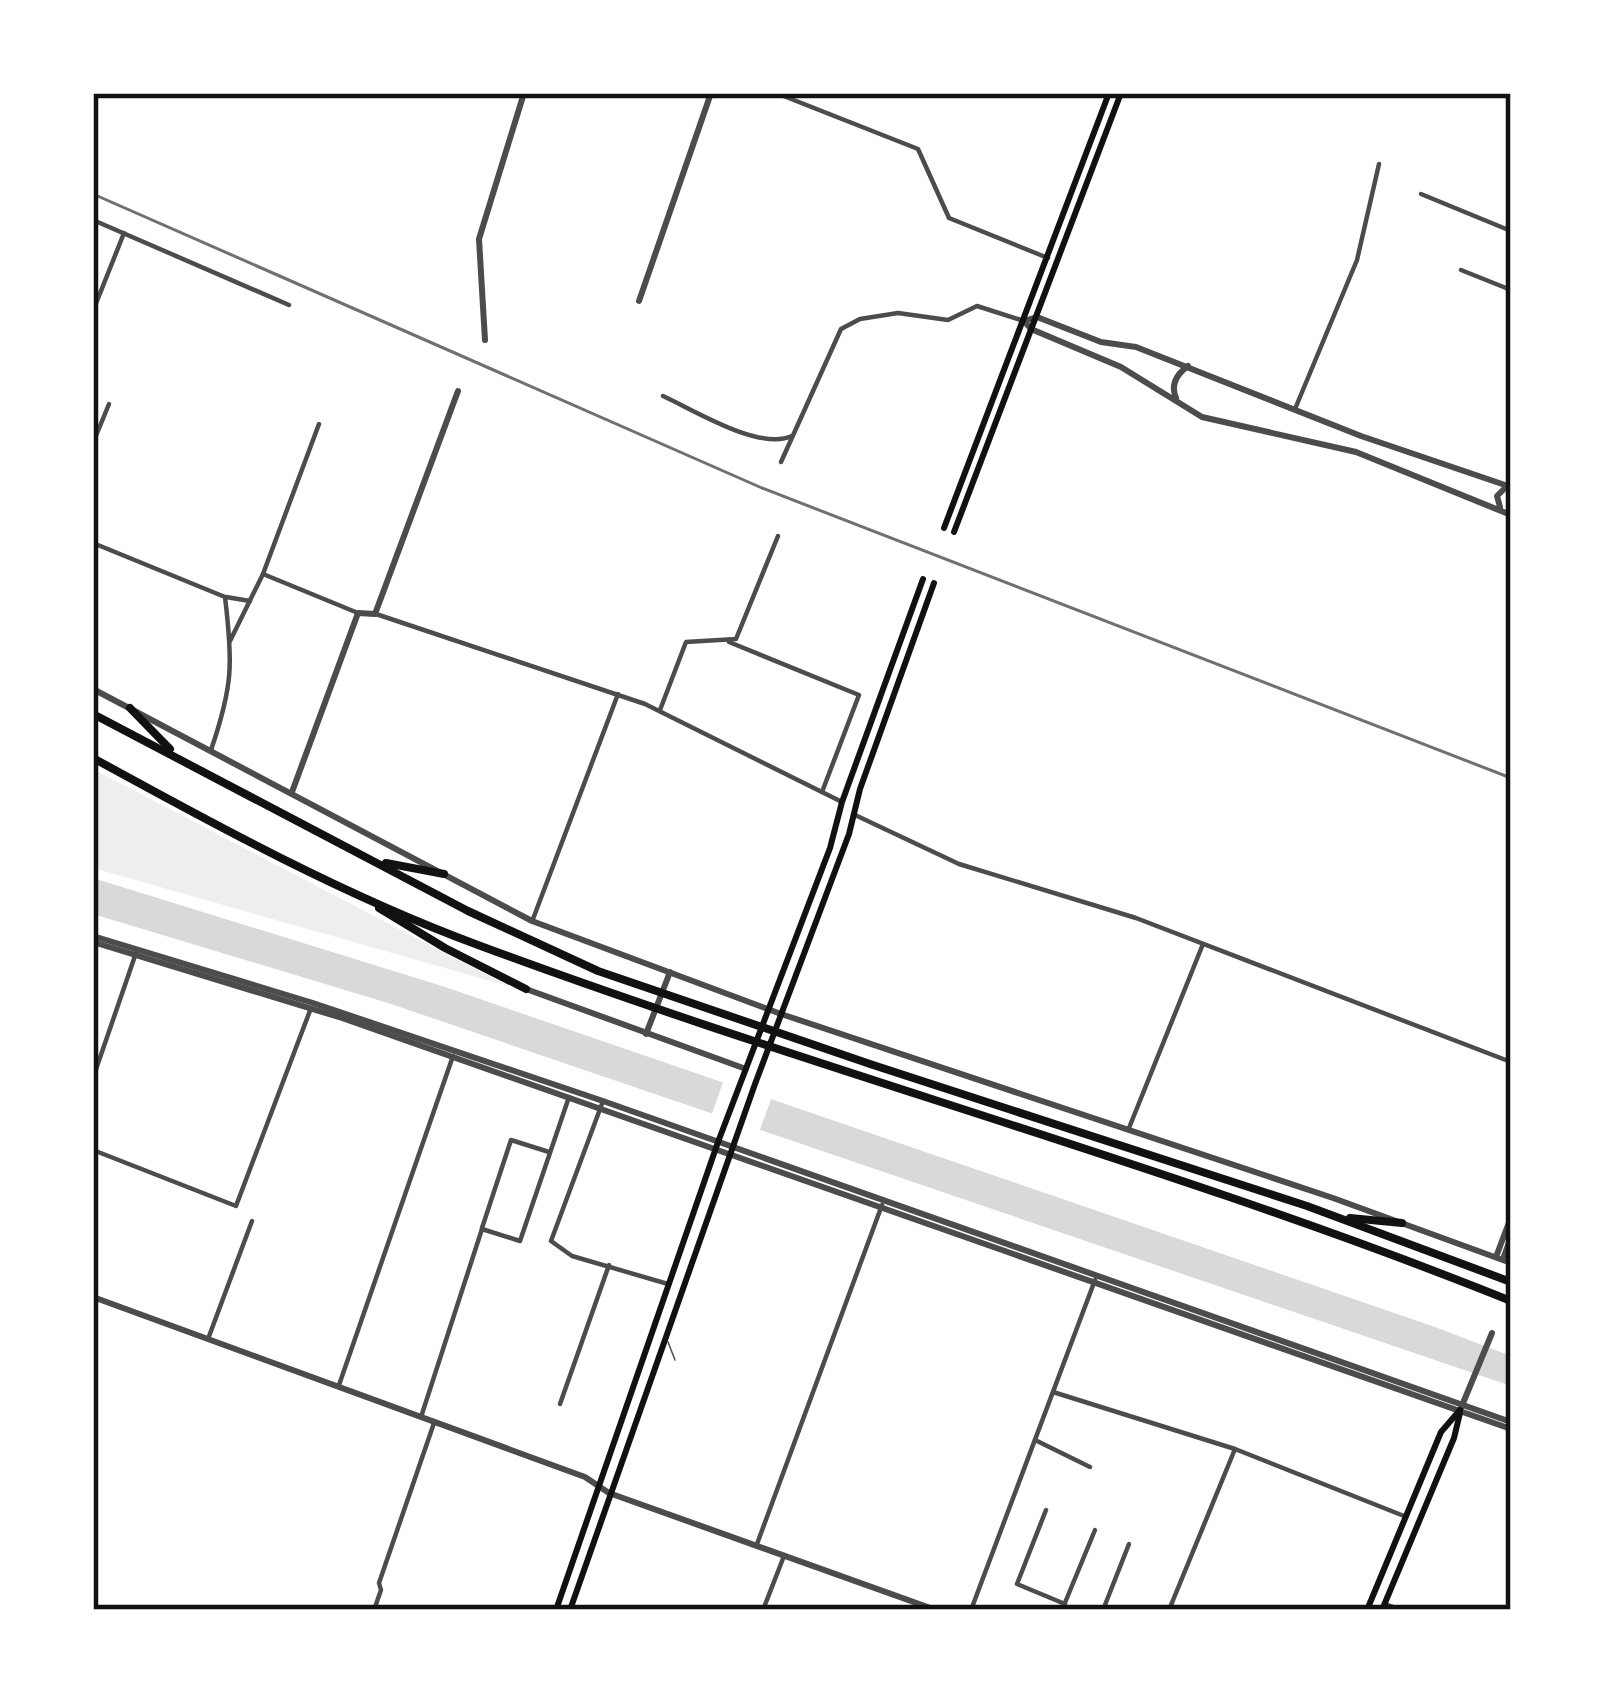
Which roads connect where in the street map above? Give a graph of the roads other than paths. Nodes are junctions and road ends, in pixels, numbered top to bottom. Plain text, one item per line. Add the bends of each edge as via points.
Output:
1 (524, 93) edge
2 (711, 93) edge
3 (776, 93) edge
4 (1109, 93) edge
5 (1121, 93) edge
6 (1378, 164) dead end
7 (1420, 194) dead end
8 (93, 220) edge
9 (1511, 231) edge
10 (124, 233) junction
11 (1048, 257) junction
12 (1460, 270) dead end
13 (1511, 290) edge
14 (638, 301) dead end
15 (289, 305) dead end
16 (93, 311) edge
17 (1037, 317) junction
18 (1024, 320) junction
19 (1031, 329) junction
20 (485, 340) dead end
21 (1188, 366) junction
22 (458, 391) dead end
23 (663, 396) dead end
24 (1177, 401) junction
25 (109, 404) dead end
26 (1295, 410) junction
27 (319, 424) dead end
28 (796, 432) junction
29 (1361, 436) junction
30 (93, 443) edge
31 (1356, 452) junction
32 (781, 462) dead end
33 (1509, 487) edge
34 (1507, 513) edge
35 (944, 528) dead end
36 (954, 532) dead end
37 (778, 536) dead end
38 (93, 543) edge
39 (263, 574) junction
40 (923, 578) dead end
41 (934, 583) dead end
42 (225, 597) junction
43 (250, 602) junction
44 (358, 613) junction
45 (375, 614) junction
46 (230, 640) junction
47 (729, 642) junction
48 (93, 689) edge
49 (618, 694) junction
50 (130, 708) junction
51 (660, 710) junction
52 (93, 714) edge
53 (212, 750) junction
54 (176, 755) junction
55 (93, 758) edge
56 (292, 792) junction
57 (822, 792) junction
58 (842, 802) junction
59 (855, 815) junction
60 (378, 861) junction
61 (444, 874) junction
62 (362, 897) junction
63 (532, 921) junction
64 (93, 939) edge
65 (1203, 944) junction
66 (136, 952) junction
67 (670, 973) junction
68 (526, 989) joint
69 (312, 1005) junction
70 (769, 1009) junction
71 (781, 1014) junction
72 (646, 1034) junction
73 (454, 1055) junction
74 (1511, 1062) edge
75 (746, 1069) junction
76 (93, 1078) edge
77 (570, 1095) junction
78 (602, 1104) junction
79 (1128, 1130) junction
80 (717, 1145) junction
81 (93, 1150) edge
82 (733, 1151) junction
83 (549, 1152) junction
84 (883, 1203) junction
85 (1338, 1217) junction
86 (1511, 1217) edge
87 (252, 1221) dead end
88 (1402, 1223) junction
89 (482, 1229) junction
90 (1511, 1238) edge
91 (1503, 1260) edge
92 (609, 1265) junction
93 (1096, 1278) junction
94 (1511, 1282) edge
95 (668, 1284) junction
96 (93, 1297) edge
97 (1511, 1300) edge
98 (651, 1332) junction
99 (1492, 1334) dead end
100 (667, 1338) junction
101 (208, 1339) junction
102 (676, 1360) dead end
103 (339, 1385) junction
104 (1053, 1391) junction
105 (560, 1404) dead end
106 (1462, 1407) junction
107 (421, 1417) junction
108 (435, 1422) junction
109 (1511, 1426) edge
110 (1035, 1440) junction
111 (1234, 1449) junction
112 (1090, 1467) dead end
113 (597, 1484) junction
114 (609, 1493) junction
115 (1046, 1510) dead end
116 (1405, 1516) junction
117 (1095, 1530) dead end
118 (1129, 1544) dead end
119 (756, 1546) junction
120 (784, 1556) junction
121 (1063, 1607) edge
122 (1383, 1607) edge
123 (374, 1610) edge
124 (556, 1610) edge
125 (571, 1610) edge
126 (763, 1610) edge
127 (936, 1610) edge
128 (971, 1610) edge
129 (1102, 1610) edge
130 (1169, 1610) edge
131 (1367, 1610) edge
132 (1402, 1610) edge

1 - 20 street via 479,239
2 - 14 street
3 - 11 street via 918,149 949,218
4 - 11 main road
5 - 17 main road
6 - 26 street via 1358,260
7 - 9 street
8 - 10 street
10 - 15 street
10 - 16 street
11 - 18 main road
12 - 13 street
17 - 18 street
17 - 19 main road
17 - 21 street
18 - 19 street
18 - 28 street via 977,306 948,320 898,313 860,319 834,338
18 - 35 main road
19 - 24 street
19 - 36 main road
21 - 24 street via 1175,381
21 - 26 street
22 - 45 street
23 - 28 street via 752,434 781,440
24 - 31 street via 1225,424
25 - 30 street
26 - 29 street
27 - 39 street
28 - 32 street
29 - 31 street
29 - 33 street
31 - 34 street
33 - 34 street via 1497,496
37 - 47 street
38 - 42 street
39 - 43 street
39 - 44 street
40 - 58 main road
41 - 59 main road
42 - 43 street
42 - 46 street
43 - 46 street
44 - 45 street
44 - 56 street
45 - 49 street
46 - 53 street via 230,688
47 - 51 street via 686,642
47 - 57 street via 859,695
48 - 50 street
49 - 51 street
49 - 63 street
50 - 53 street
50 - 54 highway
51 - 57 street
52 - 54 highway
53 - 56 street
54 - 60 highway
55 - 62 highway
56 - 61 street
57 - 58 street
58 - 70 main road
59 - 65 street via 959,864
59 - 71 main road
60 - 61 highway
60 - 85 highway via 511,932 650,989
61 - 63 street
62 - 68 highway
62 - 97 highway via 643,1006 1265,1210
63 - 67 street
64 - 66 street
65 - 74 street
65 - 79 street
66 - 69 street
66 - 76 street
67 - 70 street
67 - 72 street
68 - 72 street
69 - 73 street
69 - 81 street via 236,1206
70 - 71 street
70 - 75 main road
71 - 79 street
71 - 82 main road
72 - 75 street
73 - 77 street
73 - 103 street
75 - 80 main road
77 - 78 street
77 - 83 street
78 - 80 street
78 - 92 street via 550,1240 572,1256
79 - 88 street
80 - 82 street
80 - 95 main road
82 - 84 street
82 - 100 main road
83 - 89 street via 520,1241
83 - 89 street via 511,1140
84 - 93 street
84 - 119 street
85 - 88 highway
85 - 94 highway
86 - 91 street
87 - 101 street
88 - 91 street
89 - 107 street
90 - 91 street
92 - 95 street
92 - 105 street
93 - 104 street
93 - 106 street
95 - 98 main road
96 - 101 street
98 - 100 lane
98 - 113 main road
99 - 106 street
100 - 102 lane
100 - 114 main road
101 - 103 street
103 - 107 street
104 - 110 street
104 - 111 street
106 - 109 street
106 - 116 main road via 1441,1432
106 - 122 main road
107 - 108 street
108 - 113 street
108 - 123 street
110 - 112 street
110 - 128 street
111 - 116 street
111 - 130 street
113 - 114 street
113 - 124 main road
114 - 119 street
114 - 125 main road
115 - 121 street via 1017,1585
116 - 131 main road
117 - 121 street
118 - 129 street
119 - 120 street
120 - 126 street
120 - 127 street
122 - 132 street

